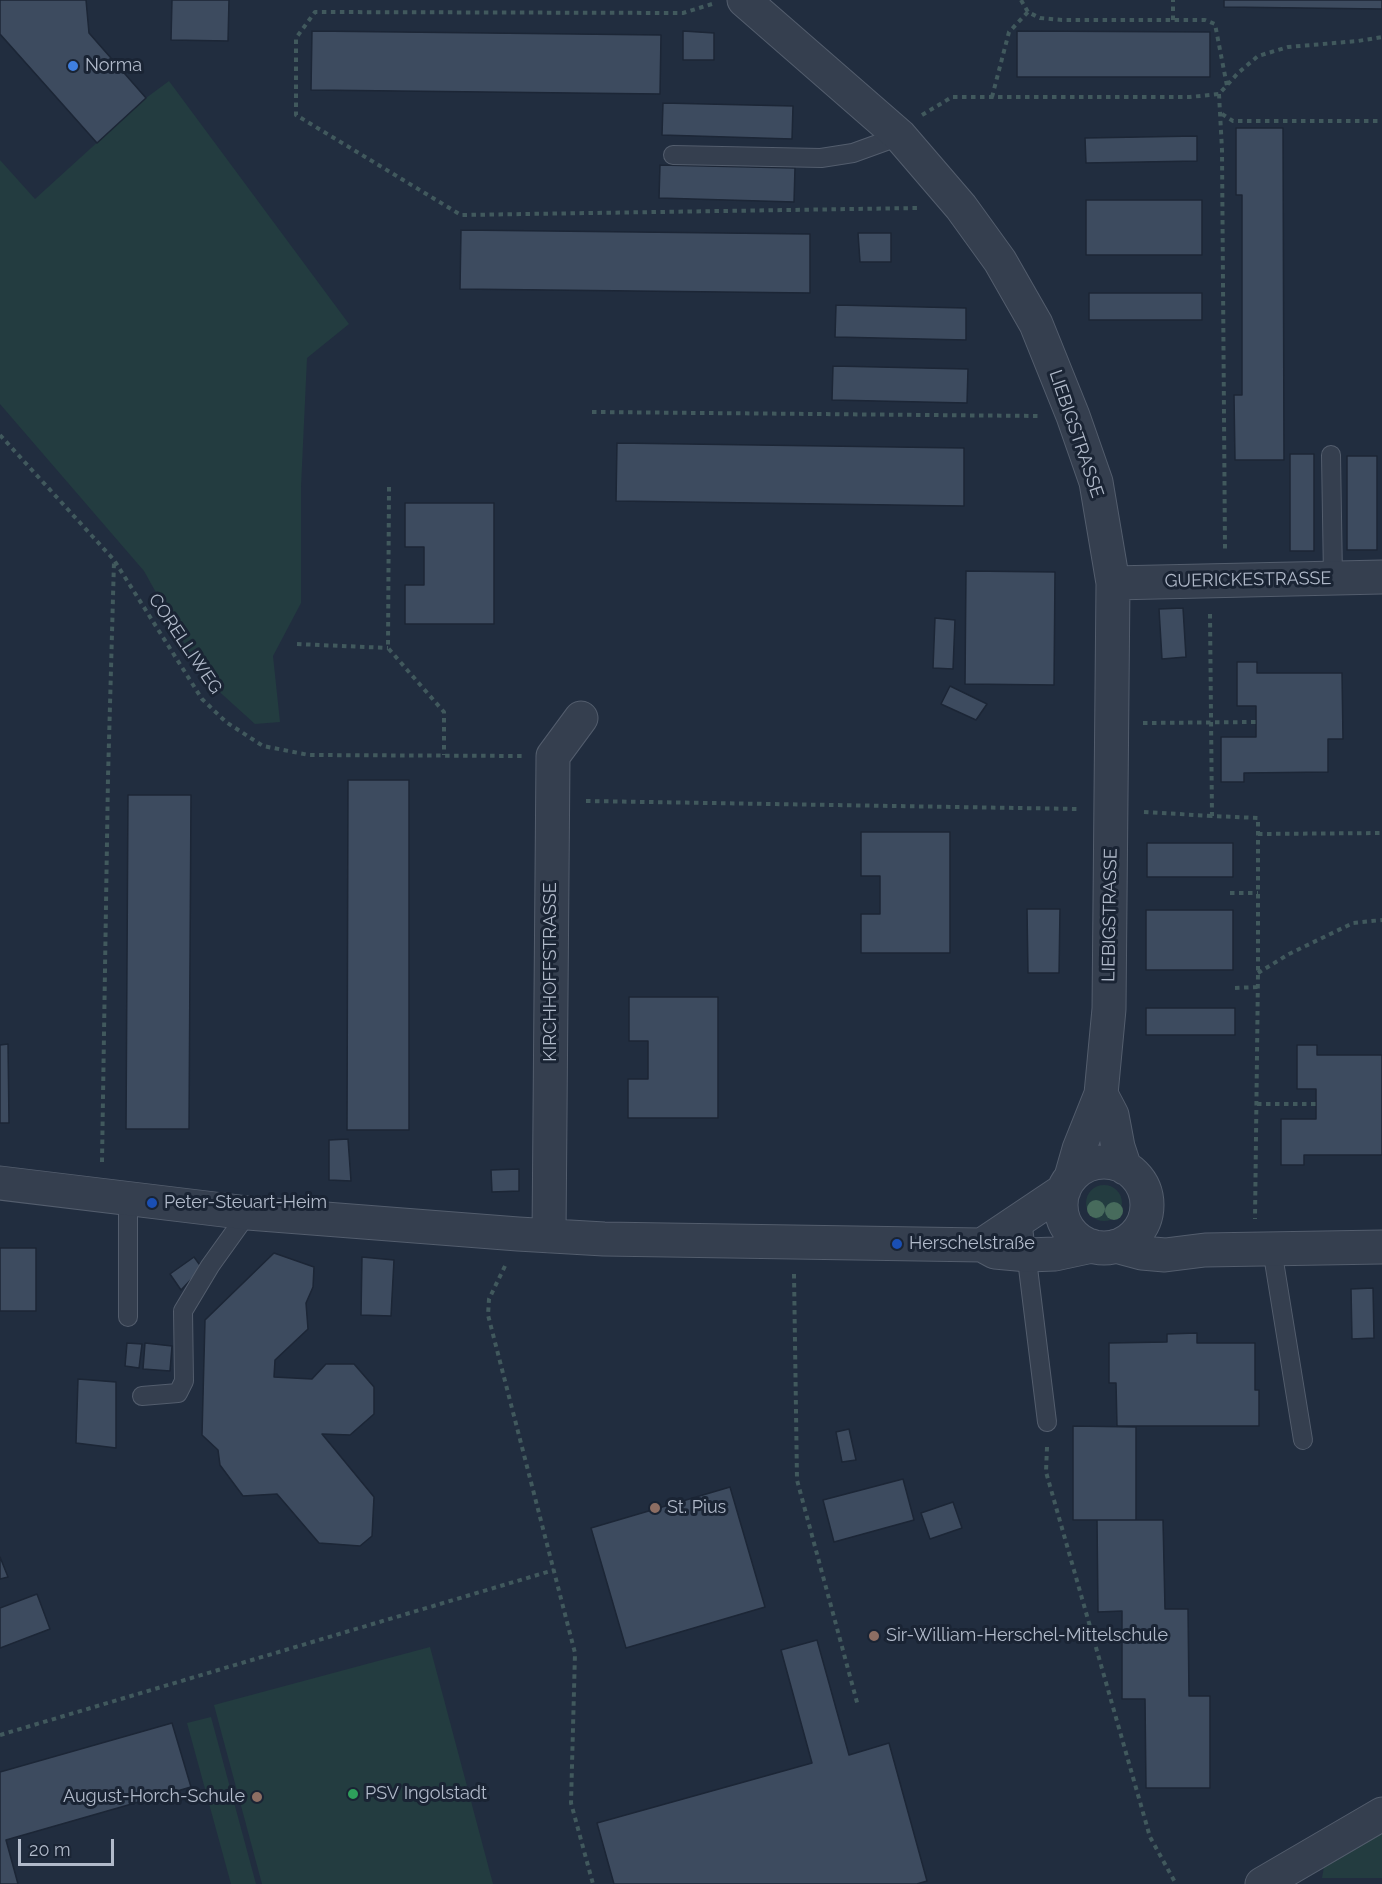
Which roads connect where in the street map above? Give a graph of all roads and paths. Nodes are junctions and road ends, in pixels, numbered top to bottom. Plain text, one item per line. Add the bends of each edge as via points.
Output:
1 (1021, 0) edge
2 (1173, 0) edge
3 (729, 2) edge
4 (1028, 12) junction
5 (1173, 20) junction
6 (1382, 37) edge
7 (1227, 86) junction
8 (1219, 94) junction
9 (992, 97) junction
10 (1221, 114) junction
11 (1382, 121) edge
12 (900, 136) junction
13 (673, 155) dead end
14 (961, 207) junction
15 (592, 412) dead end
16 (1073, 416) junction
17 (0, 435) edge
18 (1330, 455) dead end
19 (389, 487) dead end
20 (114, 560) junction
21 (1382, 577) edge
22 (1333, 578) junction
23 (1218, 580) junction
24 (1113, 583) junction
25 (297, 644) dead end
26 (388, 648) junction
27 (581, 717) dead end
28 (1256, 722) dead end
29 (1112, 723) junction
30 (1211, 723) junction
31 (444, 755) junction
32 (553, 756) junction
33 (552, 801) junction
34 (1111, 810) junction
35 (1212, 816) junction
36 (1382, 833) edge
37 (1258, 834) junction
38 (1230, 893) dead end
39 (1258, 893) junction
40 (1382, 920) edge
41 (1258, 973) junction
42 (1258, 987) junction
43 (1235, 988) dead end
44 (1101, 1094) junction
45 (1257, 1104) junction
46 (1316, 1104) dead end
47 (1125, 1168) junction
48 (0, 1183) edge
49 (1067, 1184) junction
50 (114, 1198) junction
51 (1146, 1205) junction
52 (248, 1213) junction
53 (1022, 1219) junction
54 (533, 1235) junction
55 (793, 1243) junction
56 (982, 1245) junction
57 (1104, 1246) junction
58 (1382, 1247) edge
59 (1263, 1249) junction
60 (1205, 1250) junction
61 (1028, 1255) junction
62 (128, 1317) dead end
63 (142, 1396) dead end
64 (1047, 1422) joint
65 (1304, 1440) dead end
66 (554, 1570) junction
67 (858, 1706) dead end
68 (0, 1735) edge
69 (1382, 1814) edge
70 (593, 1884) edge
71 (1176, 1884) edge
72 (1262, 1884) edge

1 - 4 path
2 - 5 path
3 - 12 street, LIEBIGSTRASSE
3 - 14 path via 683,13 315,12 297,38 297,115 461,214
4 - 5 path via 1040,18 1062,20
4 - 9 path via 1009,32
5 - 7 path via 1205,20 1215,24
6 - 7 path via 1288,47 1258,56
7 - 8 path
8 - 9 path
8 - 10 path
9 - 12 path via 952,97 924,113
10 - 11 path via 1233,121
10 - 23 path
12 - 13 lane via 853,153 821,159
12 - 14 street, LIEBIGSTRASSE
14 - 16 street, LIEBIGSTRASSE via 1000,261 1036,324
15 - 16 path
16 - 24 street, LIEBIGSTRASSE via 1096,482
17 - 20 path, CORELLIWEG
18 - 22 lane
19 - 26 path
20 - 31 path, CORELLIWEG via 202,699 226,722 263,746 309,755
20 - 50 path via 108,777
21 - 22 street, GUERICKESTRASSE
22 - 23 street, GUERICKESTRASSE
23 - 24 street, GUERICKESTRASSE
23 - 30 path
24 - 29 street, LIEBIGSTRASSE
25 - 26 path
26 - 31 path via 444,712
27 - 32 street
28 - 30 path
29 - 30 path
29 - 34 street, LIEBIGSTRASSE
30 - 35 path
31 - 32 path, CORELLIWEG
32 - 33 street, KIRCHHOFFSTRASSE
33 - 34 path
33 - 54 street, KIRCHHOFFSTRASSE
34 - 35 path
34 - 44 street, LIEBIGSTRASSE via 1109,1009
35 - 37 path via 1258,818
36 - 37 path
37 - 39 path
38 - 39 path
39 - 41 path
40 - 41 path via 1353,923
41 - 42 path
42 - 43 path
42 - 45 path
44 - 47 street, LIEBIGSTRASSE via 1112,1115
44 - 49 street, LIEBIGSTRASSE
45 - 46 path
45 - 59 path
47 - 49 street via 1109,1163 1089,1165
47 - 51 street via 1138,1179
48 - 50 street
49 - 53 street
49 - 57 street via 1061,1210 1066,1227 1077,1239
50 - 52 street
50 - 62 lane
51 - 57 street via 1141,1226 1127,1241
51 - 60 street via 1153,1218 1174,1236
52 - 54 street
52 - 63 lane via 183,1311 184,1381 178,1393
53 - 56 street
53 - 61 lane
54 - 55 street
54 - 66 path via 507,1264 489,1299 488,1315
55 - 56 street
55 - 67 path via 797,1480
56 - 61 street via 995,1252
57 - 60 street via 1165,1256
57 - 61 street
58 - 59 street
59 - 60 street
59 - 65 lane
61 - 64 lane
64 - 71 path via 1046,1472 1150,1837
66 - 68 path
66 - 70 path via 575,1653 571,1803
69 - 72 street

